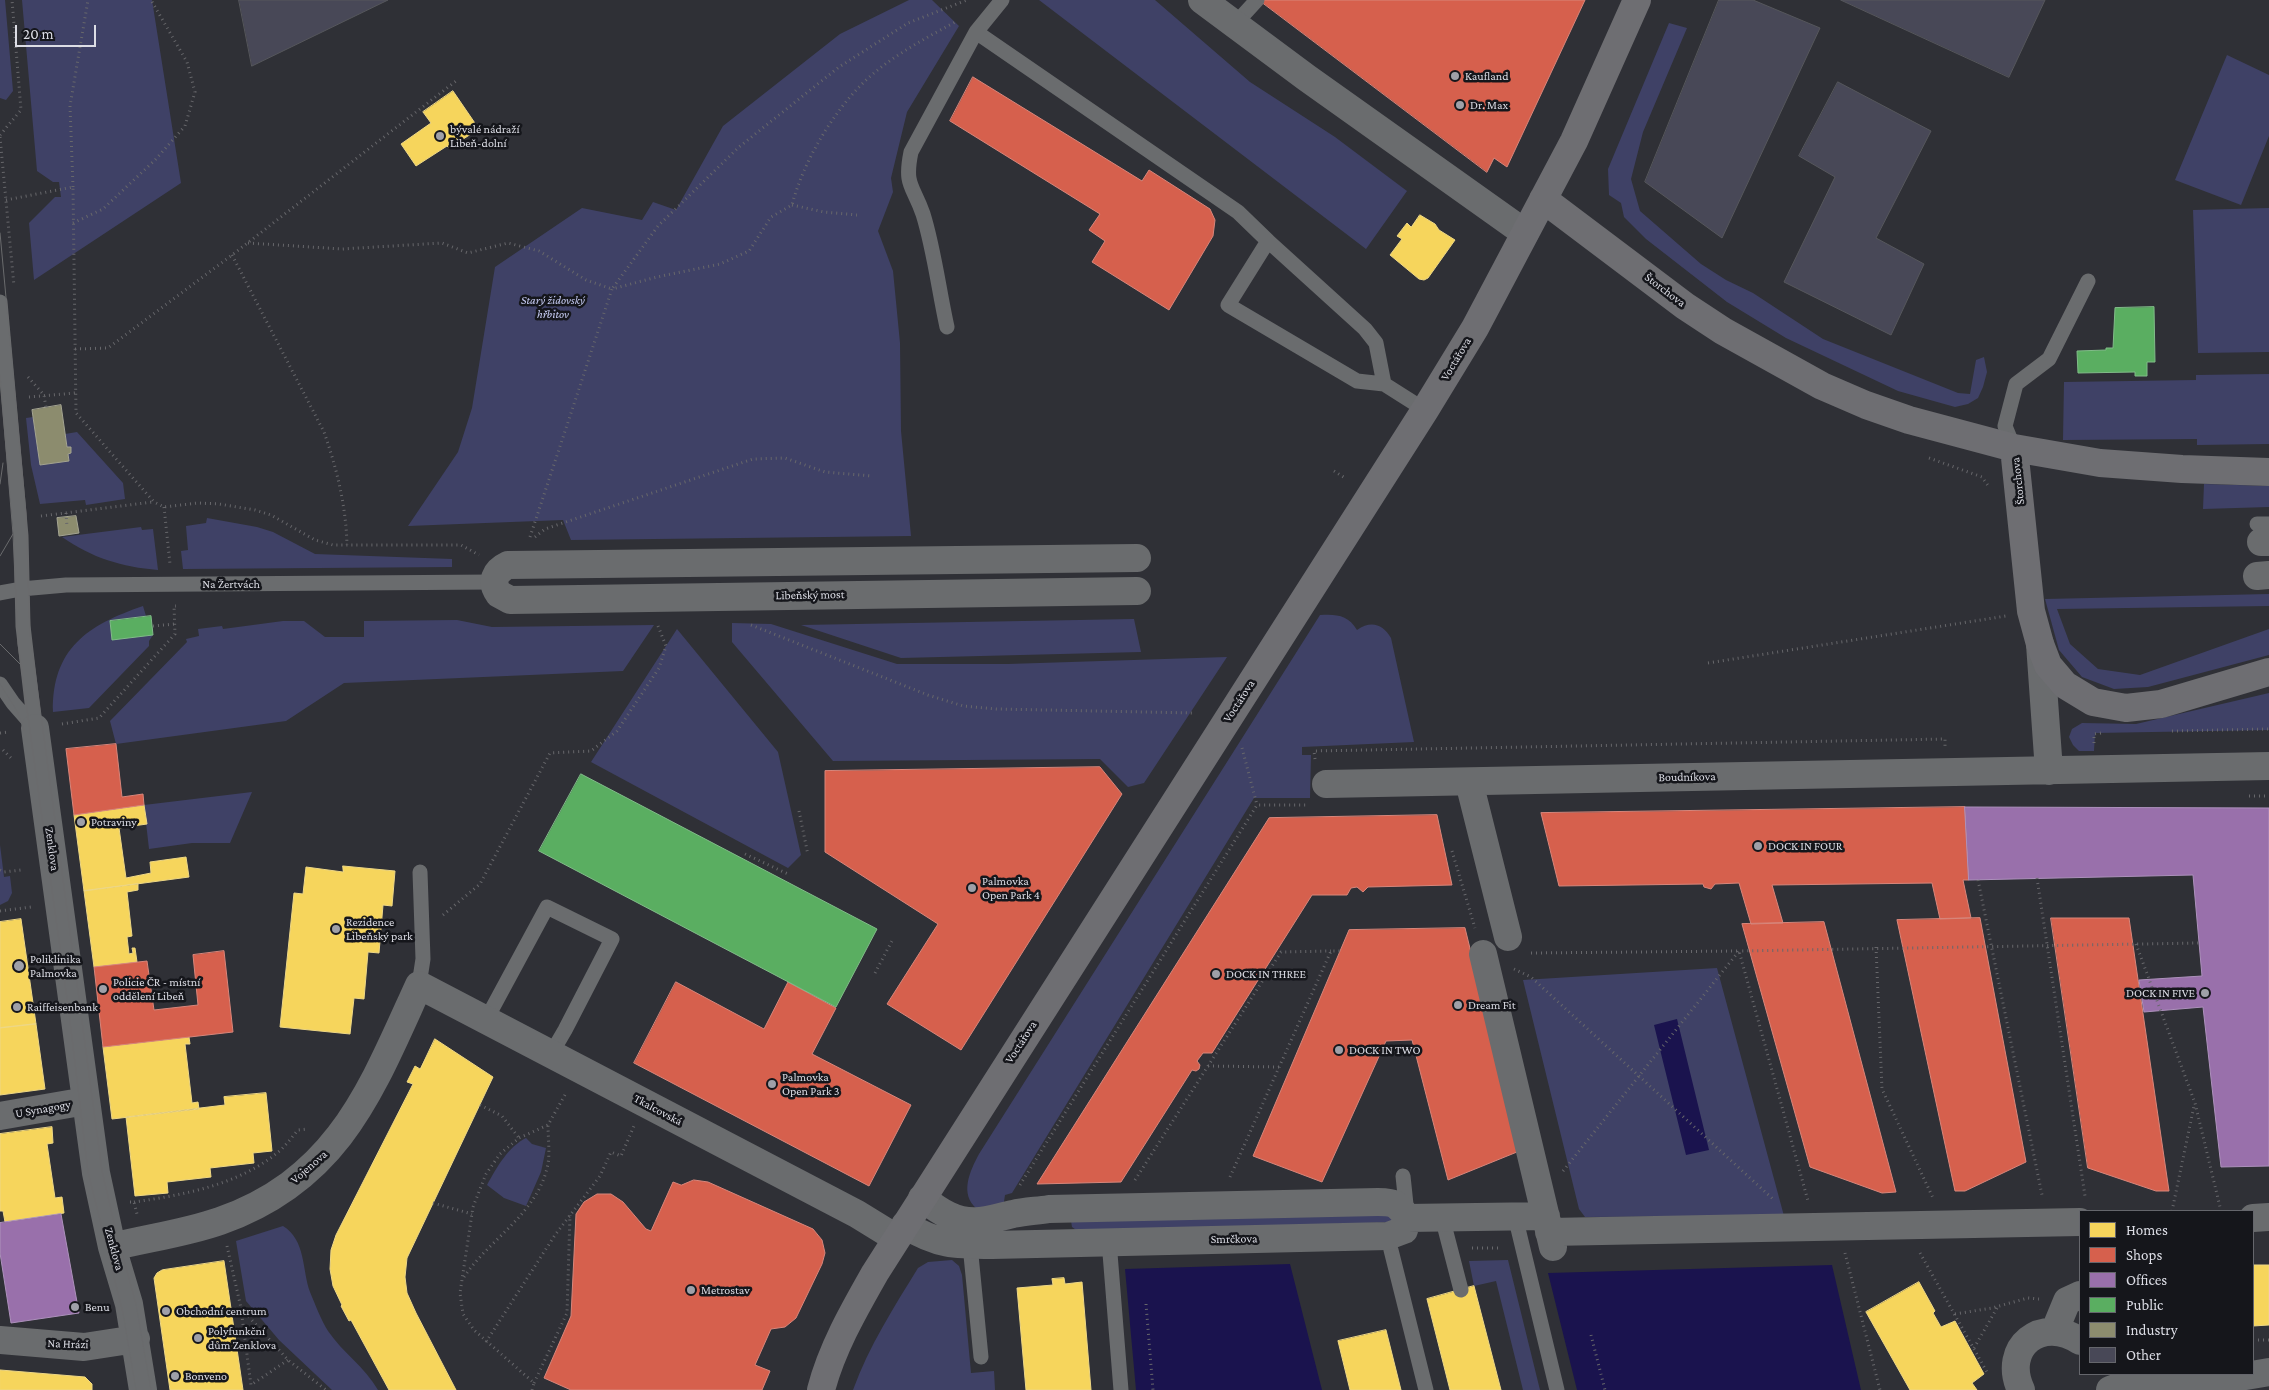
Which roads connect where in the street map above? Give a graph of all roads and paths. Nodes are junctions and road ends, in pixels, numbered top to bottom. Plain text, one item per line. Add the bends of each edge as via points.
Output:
1 (12, 0) edge
2 (88, 0) edge
3 (151, 0) edge
4 (966, 0) edge
5 (1002, 0) edge
6 (1202, 0) edge
7 (1258, 0) edge
8 (1637, 0) edge
9 (963, 18) dead end
10 (1235, 24) junction
11 (976, 32) junction
12 (456, 81) dead end
13 (0, 136) edge
14 (73, 188) junction
15 (1543, 199) junction
16 (6, 200) junction
17 (792, 204) junction
18 (857, 215) dead end
19 (74, 222) junction
20 (1525, 233) junction
21 (1268, 241) junction
22 (248, 243) junction
23 (232, 255) junction
24 (2088, 281) dead end
25 (612, 289) junction
26 (15, 294) dead end
27 (0, 302) edge
28 (947, 327) dead end
29 (76, 349) junction
30 (22, 370) dead end
31 (1384, 384) junction
32 (76, 393) junction
33 (44, 395) junction
34 (23, 397) dead end
35 (46, 408) dead end
36 (1425, 410) junction
37 (2014, 448) junction
38 (1334, 471) dead end
39 (2269, 472) edge
40 (872, 476) dead end
41 (1345, 478) dead end
42 (154, 502) junction
43 (164, 507) junction
44 (66, 513) junction
45 (19, 518) junction
46 (67, 527) dead end
47 (347, 545) junction
48 (461, 545) dead end
49 (1132, 558) joint
50 (171, 570) dead end
51 (494, 582) junction
52 (22, 588) junction
53 (1131, 591) joint
54 (0, 593) edge
55 (174, 606) dead end
56 (2031, 612) junction
57 (655, 618) dead end
58 (175, 624) junction
59 (750, 625) dead end
60 (153, 626) dead end
61 (2040, 644) junction
62 (1708, 663) dead end
63 (2269, 672) edge
64 (0, 684) edge
65 (1195, 713) dead end
66 (45, 727) junction
67 (2269, 729) edge
68 (2163, 732) dead end
69 (2106, 733) dead end
70 (1240, 742) dead end
71 (2094, 747) dead end
72 (2269, 766) edge
73 (2049, 771) junction
74 (1469, 782) junction
75 (1321, 794) joint
76 (1257, 806) junction
77 (799, 811) dead end
78 (1452, 851) dead end
79 (745, 854) dead end
80 (808, 855) dead end
81 (0, 870) edge
82 (22, 870) dead end
83 (420, 872) dead end
84 (788, 874) dead end
85 (2037, 878) dead end
86 (1978, 880) dead end
87 (34, 907) dead end
88 (0, 911) edge
89 (438, 918) dead end
90 (1480, 925) dead end
91 (1508, 937) dead end
92 (893, 939) dead end
93 (2199, 943) dead end
94 (2136, 944) junction
95 (2048, 945) junction
96 (1992, 946) junction
97 (1876, 947) junction
98 (1739, 950) junction
99 (1332, 951) junction
100 (1341, 951) dead end
101 (1483, 954) junction
102 (875, 973) dead end
103 (419, 985) junction
104 (486, 1020) junction
105 (551, 1054) junction
106 (1207, 1066) junction
107 (1279, 1067) junction
108 (1639, 1075) junction
109 (570, 1086) dead end
110 (86, 1100) junction
111 (2195, 1103) junction
112 (480, 1105) dead end
113 (0, 1116) edge
114 (637, 1119) dead end
115 (548, 1125) junction
116 (318, 1128) dead end
117 (519, 1138) junction
118 (1141, 1170) dead end
119 (1403, 1176) dead end
120 (1538, 1187) junction
121 (1019, 1188) dead end
122 (922, 1198) junction
123 (134, 1202) dead end
124 (433, 1203) dead end
125 (1219, 1205) junction
126 (1049, 1209) junction
127 (2083, 1210) edge
128 (2172, 1210) edge
129 (2221, 1210) edge
130 (2079, 1213) edge
131 (472, 1214) junction
132 (570, 1215) junction
133 (1515, 1216) junction
134 (1442, 1217) junction
135 (1407, 1218) junction
136 (2254, 1218) edge
137 (2269, 1218) edge
138 (2048, 1223) junction
139 (1947, 1226) junction
140 (1810, 1228) junction
141 (900, 1232) junction
142 (1549, 1232) junction
143 (1109, 1241) junction
144 (1050, 1243) junction
145 (227, 1244) dead end
146 (970, 1245) junction
147 (1916, 1245) dead end
148 (112, 1247) junction
149 (1391, 1250) dead end
150 (1845, 1255) dead end
151 (463, 1279) junction
152 (1462, 1290) dead end
153 (2074, 1298) edge
154 (1146, 1304) dead end
155 (1997, 1307) junction
156 (241, 1308) junction
157 (1955, 1314) junction
158 (2055, 1330) junction
159 (1591, 1335) dead end
160 (0, 1340) edge
161 (136, 1340) junction
162 (2079, 1340) edge
163 (2254, 1340) edge
164 (2269, 1340) edge
165 (486, 1342) junction
166 (1974, 1349) junction
167 (981, 1357) dead end
168 (288, 1360) junction
169 (2269, 1372) edge
170 (2251, 1375) edge
171 (2254, 1375) edge
172 (2130, 1378) edge
173 (1992, 1382) dead end
174 (534, 1383) junction
175 (143, 1390) edge
176 (326, 1390) edge
177 (532, 1390) edge
178 (821, 1390) edge
179 (1121, 1390) edge
180 (1153, 1390) edge
181 (1426, 1390) edge
182 (1557, 1390) edge
183 (1605, 1390) edge
184 (1880, 1390) edge
185 (2021, 1390) edge
186 (2110, 1390) edge

1 - 13 path via 22,110
2 - 14 path via 70,106
3 - 19 path via 187,62 195,92 185,126 103,210
4 - 25 path via 908,23 839,67 739,147 658,226
5 - 11 lane
6 - 10 street
7 - 10 lane
8 - 15 main road, Voctářova via 1574,141
9 - 17 path via 900,54 862,84 816,147 798,180
10 - 20 street
11 - 21 lane via 1238,212
11 - 28 lane via 911,152 907,172 922,214
12 - 22 path
13 - 16 path
14 - 16 path
14 - 19 path
15 - 20 main road, Voctářova
15 - 37 main road, Štorchova via 1685,306 1765,356 1866,405
16 - 26 path
17 - 18 path via 824,212
17 - 25 path via 771,217 748,251 720,264
19 - 29 path
20 - 36 main road, Voctářova via 1475,328
21 - 31 lane via 1365,329 1376,343
21 - 31 lane via 1228,305 1357,381
22 - 23 path
22 - 25 path via 342,249 442,243 468,253 508,243 538,251 586,280
23 - 29 path via 108,348
23 - 47 path via 324,432 342,493
24 - 37 lane via 2049,359 2016,384 2005,426
25 - 40 path via 528,544 545,529 753,459 785,458 825,472
27 - 45 lane, Zenklova
29 - 32 path
30 - 33 path
31 - 36 lane
32 - 33 path
32 - 42 path via 76,413
33 - 34 path
33 - 35 path
36 - 122 main road, Voctářova
37 - 39 main road via 2100,463
37 - 56 main road, Štorchova
38 - 41 path
42 - 43 path
42 - 44 path
43 - 47 path via 198,503 255,510 271,515 315,540
43 - 50 path
44 - 45 path
44 - 46 path
45 - 52 lane, Zenklova
47 - 48 path
49 - 51 street via 508,565 501,568
49 - 53 lane
51 - 52 lane, Na Žertvách
51 - 53 street, Libeňský most via 499,594 510,600
52 - 54 lane, Na Žertvách
52 - 66 lane, Zenklova via 23,626
55 - 58 path
56 - 61 main road, Štorchova
56 - 62 path
57 - 89 path via 666,646 659,668 617,731 591,751 550,753 480,884
58 - 60 path
58 - 66 path via 175,634 99,718
59 - 65 path via 963,706
61 - 63 main road via 2048,665 2065,685 2093,702 2126,708 2161,704
61 - 73 street, Štorchova
64 - 66 lane via 13,703
66 - 110 street, Zenklova
67 - 68 path
69 - 71 path via 2094,734
70 - 76 path
72 - 73 street
73 - 74 street, Boudníkova
74 - 75 street, Boudníkova
74 - 91 street
75 - 76 path
76 - 121 path
77 - 80 path
78 - 90 path via 1474,925
79 - 84 path
81 - 82 path
83 - 103 lane via 423,959
85 - 95 path
86 - 96 path
87 - 88 path
92 - 102 path
93 - 94 path
94 - 95 path
94 - 111 path
95 - 96 path
95 - 127 path
96 - 97 path
96 - 138 path
97 - 98 path
97 - 139 path via 1882,1089
98 - 101 path
98 - 108 path
98 - 140 path
99 - 100 path
99 - 106 path via 1281,952
99 - 107 path
101 - 108 path via 1531,977
101 - 120 street
103 - 104 street, Tkalcovská
103 - 148 street, Vojenova via 360,1108 328,1151 301,1177 271,1198 218,1222
104 - 105 street, Tkalcovská
104 - 105 lane via 547,907 612,939
105 - 141 street, Tkalcovská via 857,1214
106 - 107 path
106 - 118 path
107 - 125 path
108 - 120 path via 1567,1169
108 - 140 path
109 - 115 path
110 - 113 street, U Synagogy
110 - 148 street, Zenklova via 96,1173
111 - 128 path
111 - 129 path
112 - 117 path via 502,1116
114 - 132 path via 621,1156 611,1152 600,1176
115 - 117 path
115 - 151 path via 548,1163 537,1193 510,1227 475,1260
116 - 123 path via 298,1130 266,1162 226,1181 184,1194
117 - 131 path via 500,1154 486,1174
119 - 135 lane
120 - 142 street
122 - 126 street via 962,1220 991,1221
122 - 141 main road, Voctářova
124 - 131 path
125 - 126 street
125 - 135 street via 1392,1202
126 - 144 street
130 - 138 street
131 - 151 path
132 - 165 path
132 - 174 path via 566,1313
133 - 134 street
133 - 142 street
133 - 182 lane
134 - 135 street
134 - 152 lane
135 - 143 street, Smrčkova via 1404,1230 1388,1236
136 - 137 street
138 - 139 street
139 - 140 street
140 - 142 street
141 - 146 street, Smrčkova via 939,1242
141 - 178 main road, Voctářova via 848,1320
143 - 144 street, Smrčkova
143 - 179 lane
144 - 146 street, Smrčkova
145 - 156 path
146 - 167 lane
147 - 157 path
148 - 161 street, Zenklova
149 - 181 lane
150 - 184 path
151 - 165 path via 460,1293 463,1314
153 - 155 path via 2028,1298
153 - 158 street
154 - 180 path
155 - 157 path
155 - 166 path
156 - 168 path
156 - 168 path via 251,1385
157 - 166 path
158 - 162 street
158 - 185 street via 2032,1338 2017,1356 2015,1369
159 - 183 path
160 - 161 street, Na Hrázi via 84,1347
161 - 175 street, Zenklova
163 - 164 path
165 - 174 path
166 - 173 path
168 - 176 path
169 - 171 street
170 - 172 street via 2216,1381
172 - 186 street
174 - 177 path

